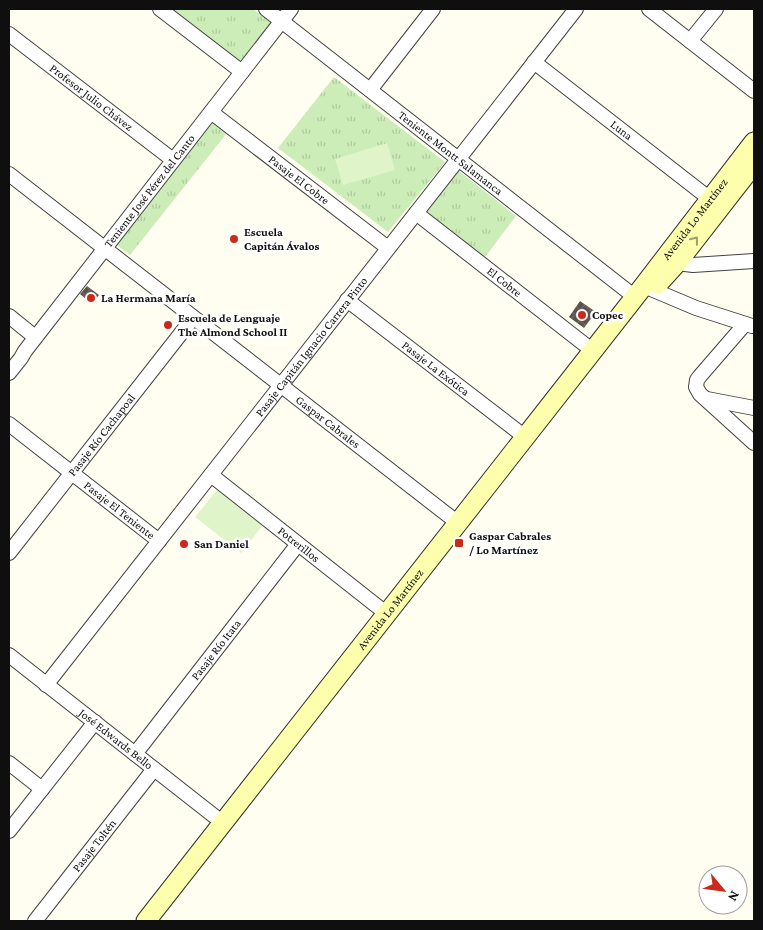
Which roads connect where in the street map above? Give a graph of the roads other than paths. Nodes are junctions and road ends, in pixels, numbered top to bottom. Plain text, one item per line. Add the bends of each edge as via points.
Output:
1 (160, 9) edge
2 (266, 9) edge
3 (291, 9) edge
4 (433, 9) edge
5 (576, 9) edge
6 (649, 9) edge
7 (716, 9) edge
8 (281, 21) junction
9 (9, 34) edge
10 (690, 41) junction
11 (534, 62) junction
12 (242, 72) junction
13 (370, 90) junction
14 (754, 91) edge
15 (211, 112) junction
16 (754, 142) edge
17 (458, 159) junction
18 (173, 160) junction
19 (754, 164) edge
20 (9, 174) edge
21 (710, 199) junction
22 (416, 213) junction
23 (104, 248) junction
24 (388, 248) junction
25 (754, 261) edge
26 (677, 263) junction
27 (643, 293) junction
28 (348, 300) junction
29 (9, 316) edge
30 (193, 318) junction
31 (750, 325) edge
32 (36, 337) junction
33 (593, 351) junction
34 (9, 373) edge
35 (281, 386) junction
36 (706, 399) junction
37 (754, 408) edge
38 (9, 424) edge
39 (525, 437) junction
40 (754, 443) edge
41 (72, 473) junction
42 (210, 475) junction
43 (458, 523) junction
44 (159, 541) junction
45 (298, 544) junction
46 (9, 553) edge
47 (387, 614) junction
48 (9, 655) edge
49 (46, 685) junction
50 (95, 722) junction
51 (135, 754) junction
52 (9, 763) edge
53 (154, 769) junction
54 (42, 789) junction
55 (223, 823) junction
56 (9, 831) edge
57 (35, 921) edge
58 (146, 921) edge

1 - 12 street
2 - 8 street, Teniente Montt Salamanca
3 - 8 street, Teniente José Pérez del Canto
4 - 13 street
5 - 11 street, Pasaje Capitán Ignacio Carrera Pinto
6 - 10 street
7 - 10 street
8 - 12 street, Teniente José Pérez del Canto
8 - 13 street, Teniente Montt Salamanca
9 - 18 street, Profesor Julio Chávez
10 - 14 street
11 - 17 street, Pasaje Capitán Ignacio Carrera Pinto
11 - 21 street, Luna
12 - 15 street, Teniente José Pérez del Canto
13 - 17 street, Teniente Montt Salamanca
15 - 18 street, Teniente José Pérez del Canto
15 - 24 street, Pasaje El Cobre
16 - 21 main road, Avenida Lo Martínez
17 - 22 street, Pasaje Capitán Ignacio Carrera Pinto
17 - 27 street, Teniente Montt Salamanca
18 - 23 street, Teniente José Pérez del Canto
26 -> 19 main road, Avenida Lo Martínez
20 - 23 street, Gaspar Cabrales
21 - 27 main road, Avenida Lo Martínez
22 - 24 street, Pasaje Capitán Ignacio Carrera Pinto
22 - 33 street, El Cobre
23 - 30 street, Gaspar Cabrales
23 - 32 street, Teniente José Pérez del Canto
24 - 28 street, Pasaje Capitán Ignacio Carrera Pinto
25 - 26 street
26 - 27 main road, Avenida Lo Martínez
27 - 31 street, Teniente Montt Salamanca
27 - 33 main road, Avenida Lo Martínez
28 - 35 street, Pasaje Capitán Ignacio Carrera Pinto
28 - 39 street, Pasaje La Exótica
29 - 32 street
30 - 35 street, Gaspar Cabrales
30 - 41 street, Pasaje Río Cachapoal
31 - 36 street via 697,380 696,387
32 - 34 street, Teniente José Pérez del Canto
33 - 39 main road, Avenida Lo Martínez
35 - 42 street, Pasaje Capitán Ignacio Carrera Pinto
35 - 43 street, Gaspar Cabrales
36 - 37 street
36 - 40 street
38 - 41 street, Pasaje El Teniente
39 - 43 main road, Avenida Lo Martínez
41 - 44 street, Pasaje El Teniente
41 - 46 street, Pasaje Río Cachapoal
42 - 44 street, Pasaje Capitán Ignacio Carrera Pinto
42 - 45 street, Potrerillos
43 - 47 main road, Avenida Lo Martínez
44 - 49 street, Pasaje Capitán Ignacio Carrera Pinto
45 - 47 street, Potrerillos
45 - 51 street, Pasaje Río Itata
47 - 55 main road, Avenida Lo Martínez
48 - 49 street, José Edwards Bello
49 - 50 street, José Edwards Bello
50 - 51 street, José Edwards Bello
50 - 54 street
51 - 53 street, José Edwards Bello
52 - 54 street
53 - 55 street, José Edwards Bello
53 - 57 street, Pasaje Toltén
54 - 56 street
55 - 58 main road, Avenida Lo Martínez

